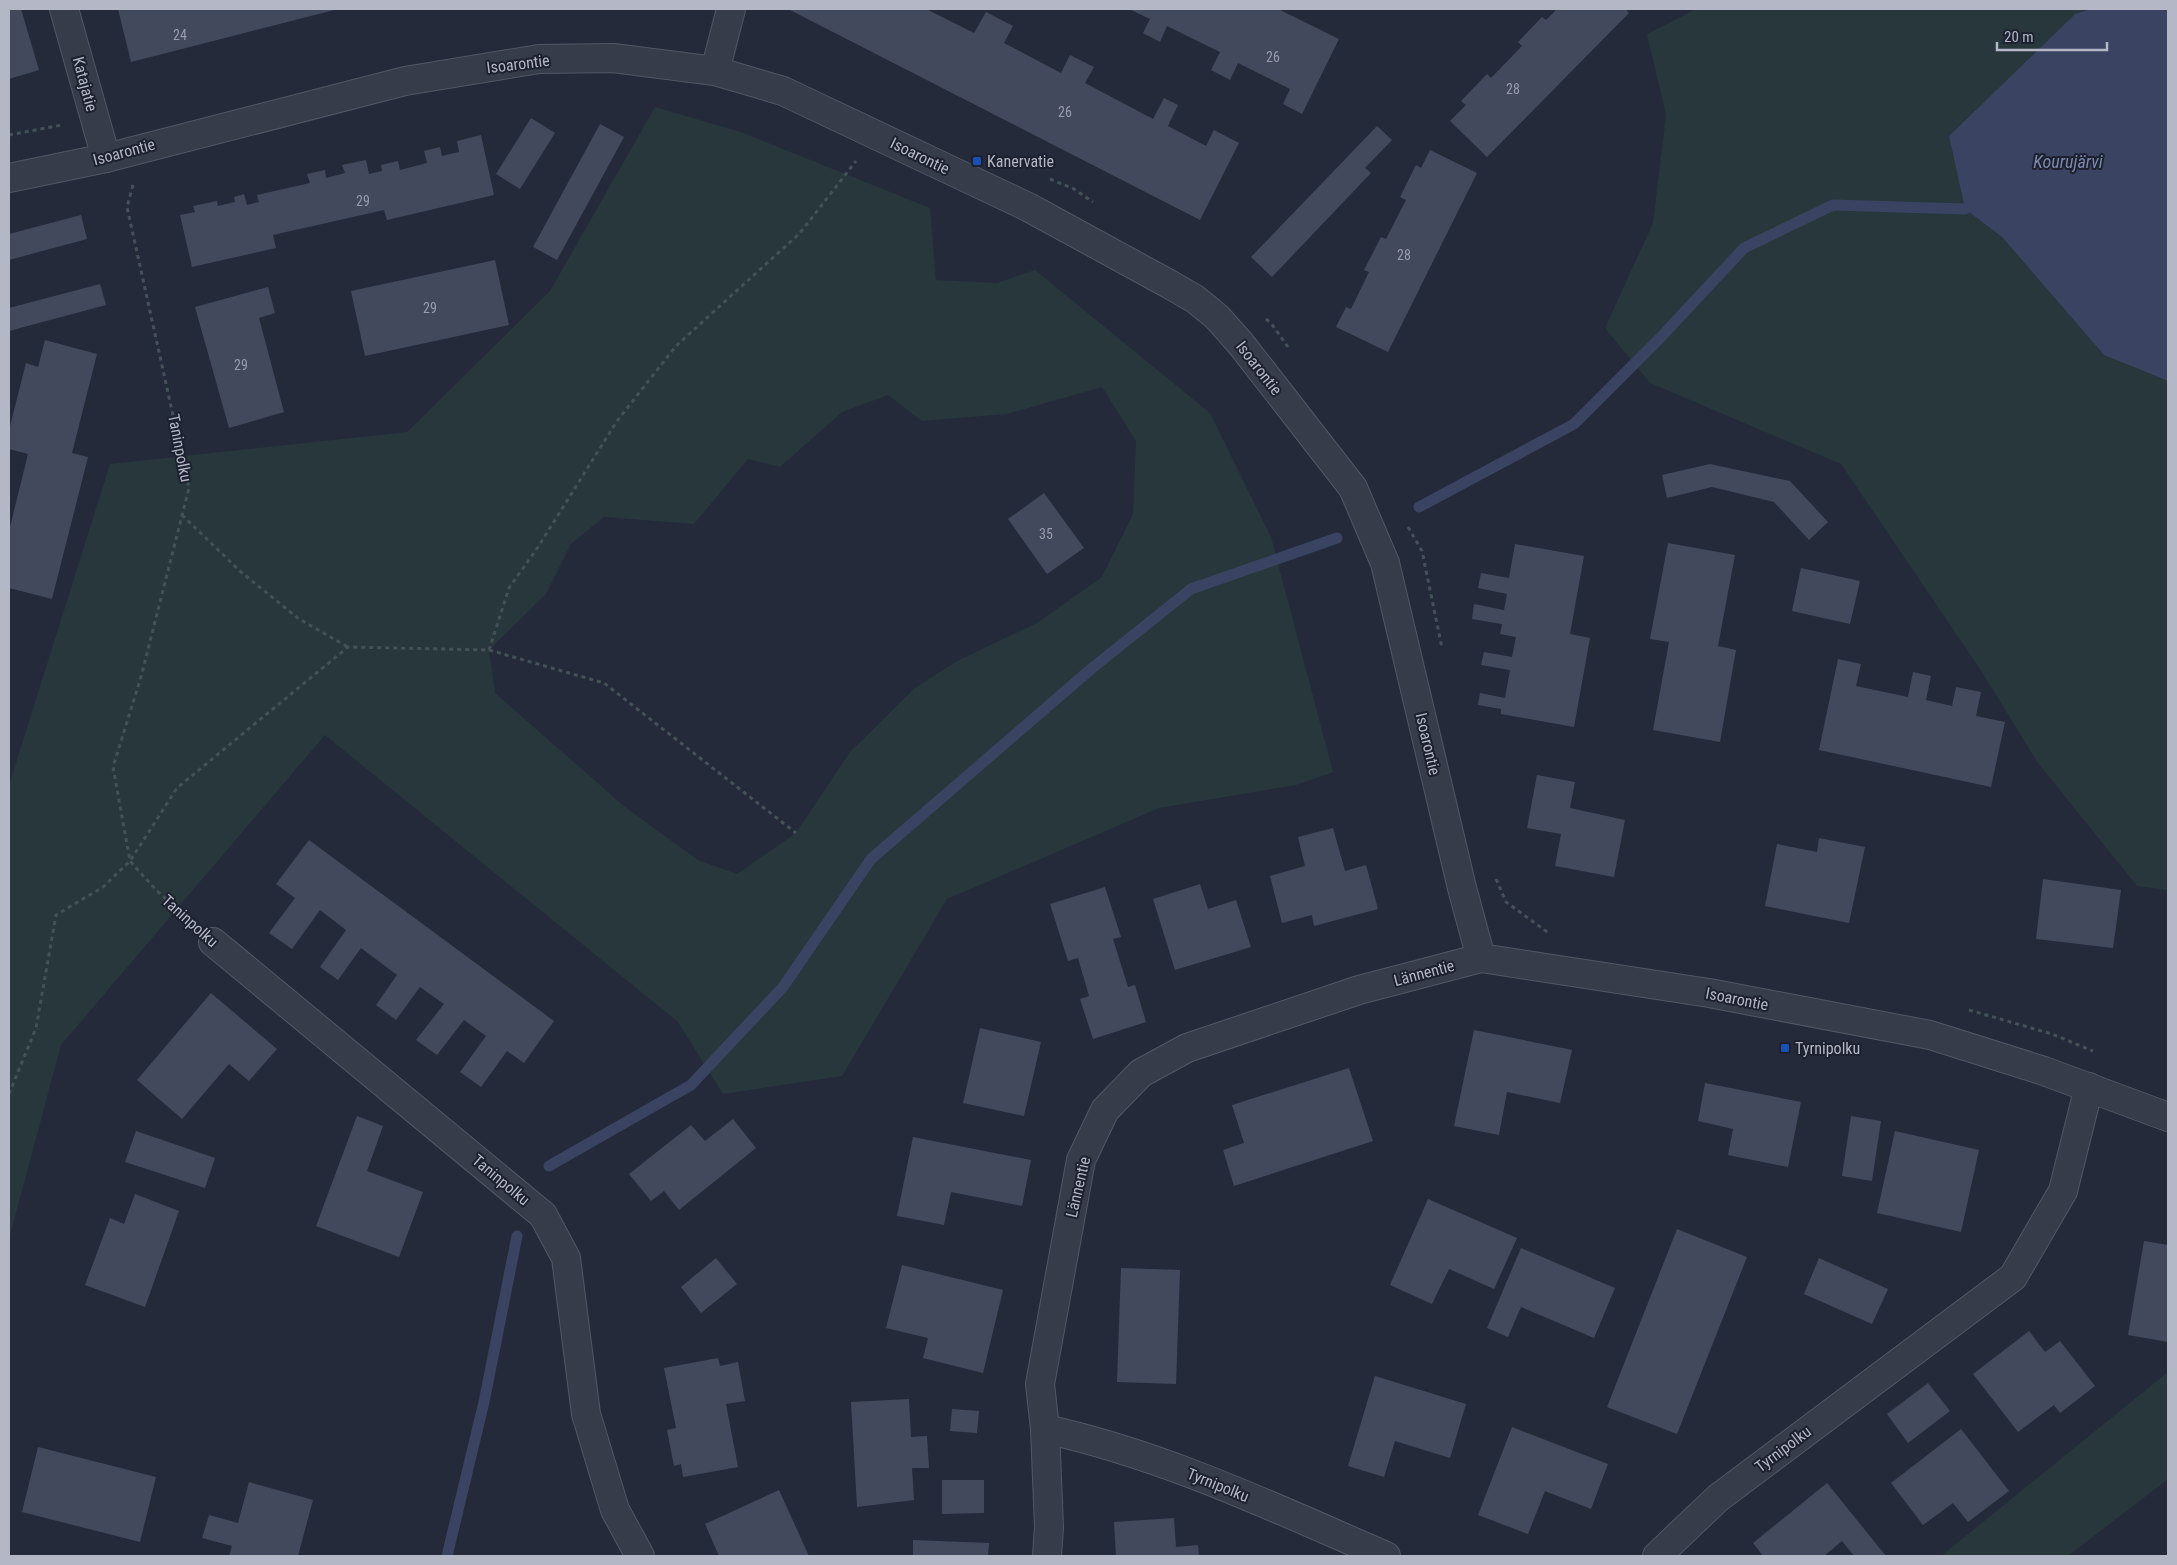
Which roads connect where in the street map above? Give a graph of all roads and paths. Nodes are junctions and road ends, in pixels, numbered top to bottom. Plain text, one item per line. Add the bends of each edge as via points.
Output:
1 (64, 9) edge
2 (731, 9) edge
3 (715, 71) junction
4 (95, 120) junction
5 (9, 135) edge
6 (876, 135) junction
7 (143, 147) junction
8 (106, 158) junction
9 (1047, 177) dead end
10 (9, 178) edge
11 (1099, 206) dead end
12 (1263, 317) dead end
13 (1288, 347) dead end
14 (182, 515) junction
15 (1403, 518) dead end
16 (348, 647) junction
17 (489, 650) junction
18 (1443, 653) dead end
19 (796, 834) dead end
20 (130, 861) junction
21 (1495, 877) dead end
22 (1551, 935) dead end
23 (213, 942) joint
24 (1481, 958) junction
25 (1967, 1010) dead end
26 (2098, 1053) dead end
27 (2089, 1087) junction
28 (9, 1094) edge
29 (2168, 1117) edge
30 (1045, 1429) junction
31 (640, 1556) edge
32 (1047, 1556) edge
33 (1386, 1556) edge
34 (1657, 1556) edge

1 - 4 street, Katajatie
2 - 3 street
3 - 6 street, Isoarontie via 783,91
3 - 7 street, Isoarontie via 612,58 539,59 405,81
4 - 5 path
4 - 8 street, Katajatie
6 - 17 path via 800,233 676,346 616,421 509,588
6 - 24 street, Isoarontie via 1028,208 1196,300 1217,317 1241,344 1353,488 1385,563
7 - 8 street, Isoarontie
7 - 14 path, Taninpolku via 127,207 189,488
8 - 10 street, Isoarontie
9 - 11 path via 1074,189
12 - 13 path
14 - 16 path via 241,572 299,619
14 - 20 path, Taninpolku via 141,678 113,767
15 - 18 path via 1422,551
16 - 17 path
16 - 20 path via 177,788
17 - 19 path via 604,683
20 - 23 path, Taninpolku via 156,890
20 - 28 path via 103,887 56,915 36,1028
21 - 22 path via 1506,902
23 - 31 street, Taninpolku via 543,1215 566,1258 586,1414 615,1510
24 - 27 street, Isoarontie via 1709,993 1930,1035
24 - 30 street, Lännentie via 1359,990 1187,1048 1141,1073 1106,1110 1079,1169 1040,1384
25 - 26 path via 2052,1034
27 - 29 street, Isoarontie
27 - 34 street, Tyrnipolku via 2063,1191 2013,1277 1718,1498
30 - 32 street, Lännentie
30 - 33 street, Tyrnipolku via 1094,1440 1208,1480

